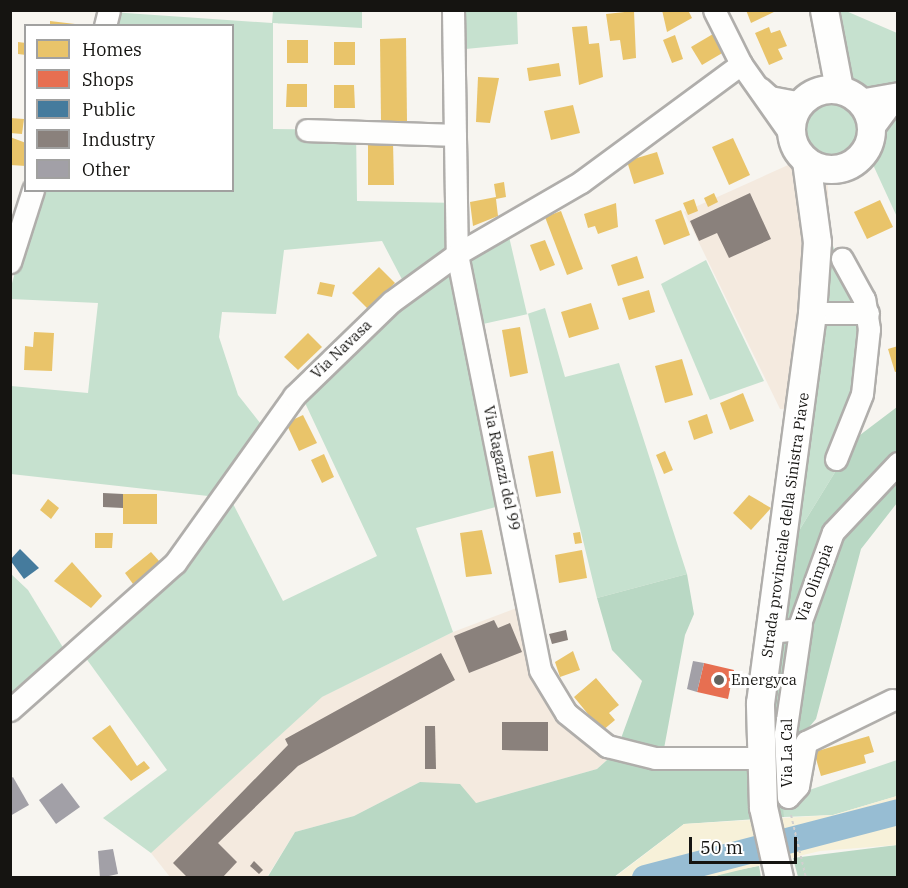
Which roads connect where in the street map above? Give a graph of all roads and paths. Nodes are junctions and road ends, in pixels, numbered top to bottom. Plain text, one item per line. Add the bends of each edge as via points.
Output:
1 (453, 10) edge
2 (714, 10) edge
3 (825, 21) edge
4 (741, 64) junction
5 (757, 86) junction
6 (897, 94) edge
7 (849, 95) junction
8 (806, 98) junction
9 (872, 129) junction
10 (307, 130) dead end
11 (455, 135) junction
12 (791, 135) junction
13 (806, 161) junction
14 (846, 167) junction
15 (32, 192) edge
16 (817, 242) junction
17 (457, 254) junction
18 (842, 259) dead end
19 (10, 262) edge
20 (868, 312) junction
21 (812, 313) junction
22 (836, 459) dead end
23 (897, 463) edge
24 (801, 624) junction
25 (770, 632) junction
26 (892, 700) dead end
27 (10, 710) edge
28 (759, 758) junction
29 (790, 810) dead end
30 (779, 878) edge
31 (806, 878) edge

1 - 11 street, Via Ragazzi del 99
2 - 4 street
3 - 7 main road
3 - 8 main road
4 - 5 street
4 - 17 street, Via Navasa via 581,182
5 - 8 street via 771,97
5 - 12 street
6 - 7 street
6 - 9 street
7 - 8 main road
7 - 9 main road
8 - 12 main road
9 - 14 main road via 865,152
10 - 11 street
11 - 17 street, Via Ragazzi del 99
12 - 13 main road
13 - 14 main road via 818,168
13 - 16 main road
14 - 16 main road
15 - 19 street
16 - 21 main road, Strada provinciale della Sinistra Piave
17 - 27 street, Via Navasa via 391,302 312,376 175,563
17 - 28 street, Via Ragazzi del 99 via 536,655 555,700 584,730 620,752 672,759
18 - 20 street
20 - 21 street
20 - 22 street via 862,394
21 - 25 main road, Strada provinciale della Sinistra Piave
23 - 24 street, Via Olimpia via 834,532
24 - 25 street, Via Olimpia via 790,633
24 - 26 street, Via La Cal via 785,734 788,798 798,786 806,742
25 - 28 main road, Strada provinciale della Sinistra Piave
28 - 30 main road, Strada provinciale della Sinistra Piave via 763,807
29 - 31 path

